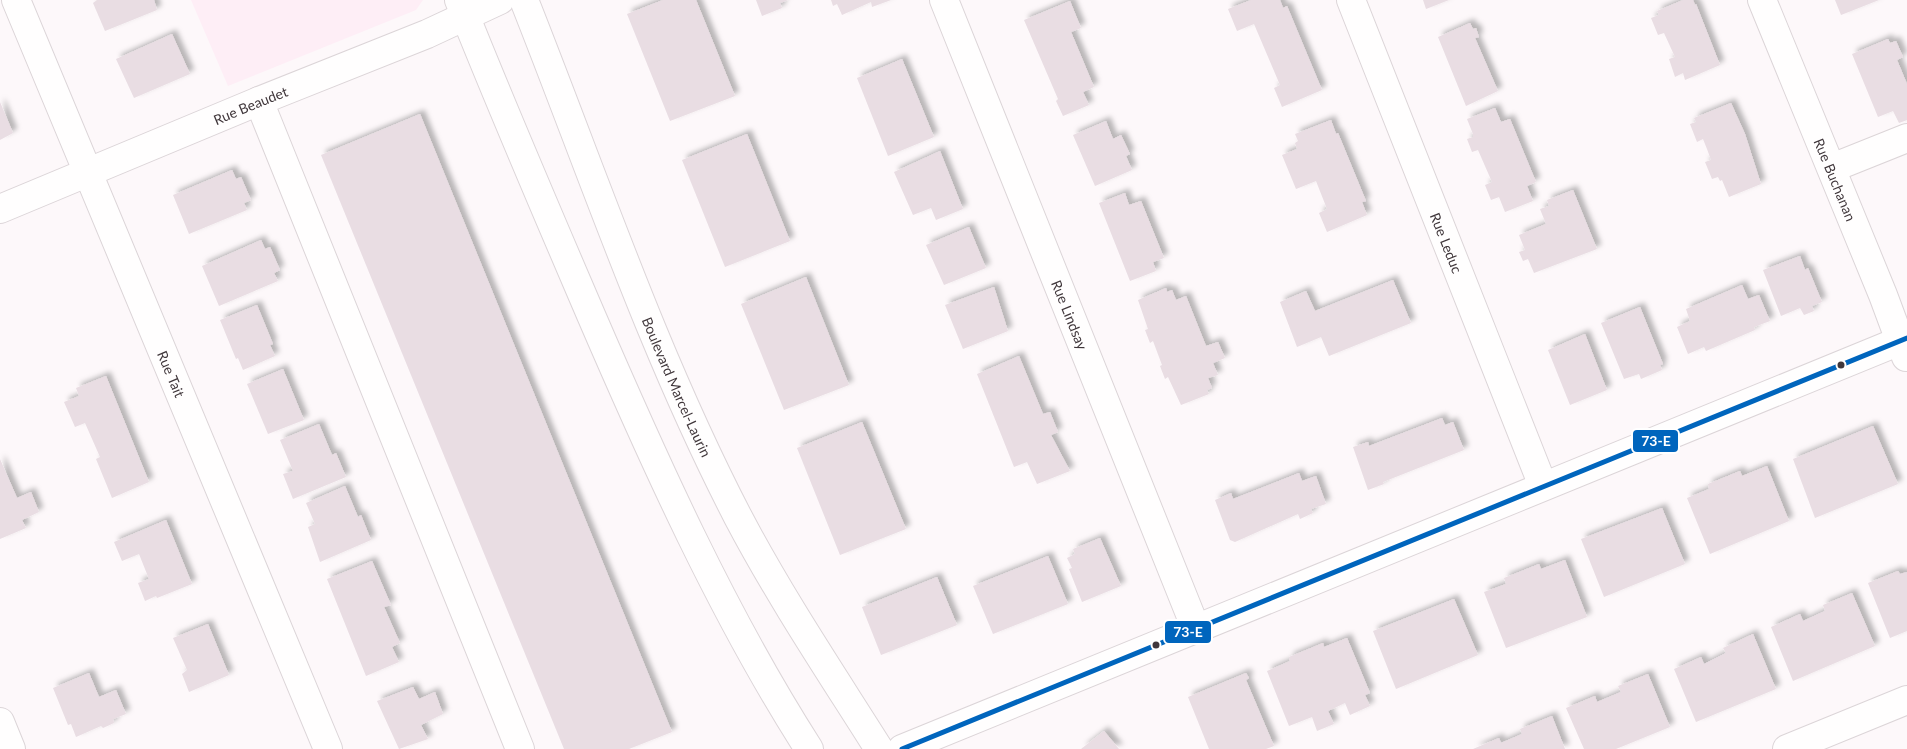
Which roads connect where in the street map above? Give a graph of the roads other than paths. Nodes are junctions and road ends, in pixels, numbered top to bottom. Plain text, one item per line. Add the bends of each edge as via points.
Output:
1 (16, 0) edge
2 (500, 0) edge
3 (524, 0) edge
4 (944, 0) edge
5 (1351, 0) edge
6 (1762, 0) edge
7 (463, 9) edge
8 (258, 101) junction
9 (1907, 138) edge
10 (1832, 168) junction
11 (87, 173) junction
12 (0, 209) edge
13 (1905, 346) edge
14 (1543, 486) junction
15 (1196, 629) junction
16 (1907, 700) edge
17 (0, 722) edge
18 (11, 749) edge
19 (328, 749) edge
20 (520, 749) edge
21 (809, 749) edge
22 (879, 749) edge
23 (902, 749) edge
24 (1787, 749) edge

1 - 11 street, Rue Tait
2 - 7 street, Rue Beaudet
3 - 22 street, Boulevard Marcel-Laurin via 646,318 716,472 766,567
4 - 15 street, Rue Lindsay
5 - 14 street, Rue Leduc
6 - 10 street, Rue Buchanan
7 - 8 street, Rue Beaudet
7 - 21 street via 658,469 733,616
8 - 11 street, Rue Beaudet
8 - 20 street
9 - 10 street
10 - 13 street, Rue Buchanan
11 - 12 street, Rue Beaudet
11 - 19 street, Rue Tait
13 - 14 street
14 - 15 street
15 - 23 street
16 - 24 street
17 - 18 street

